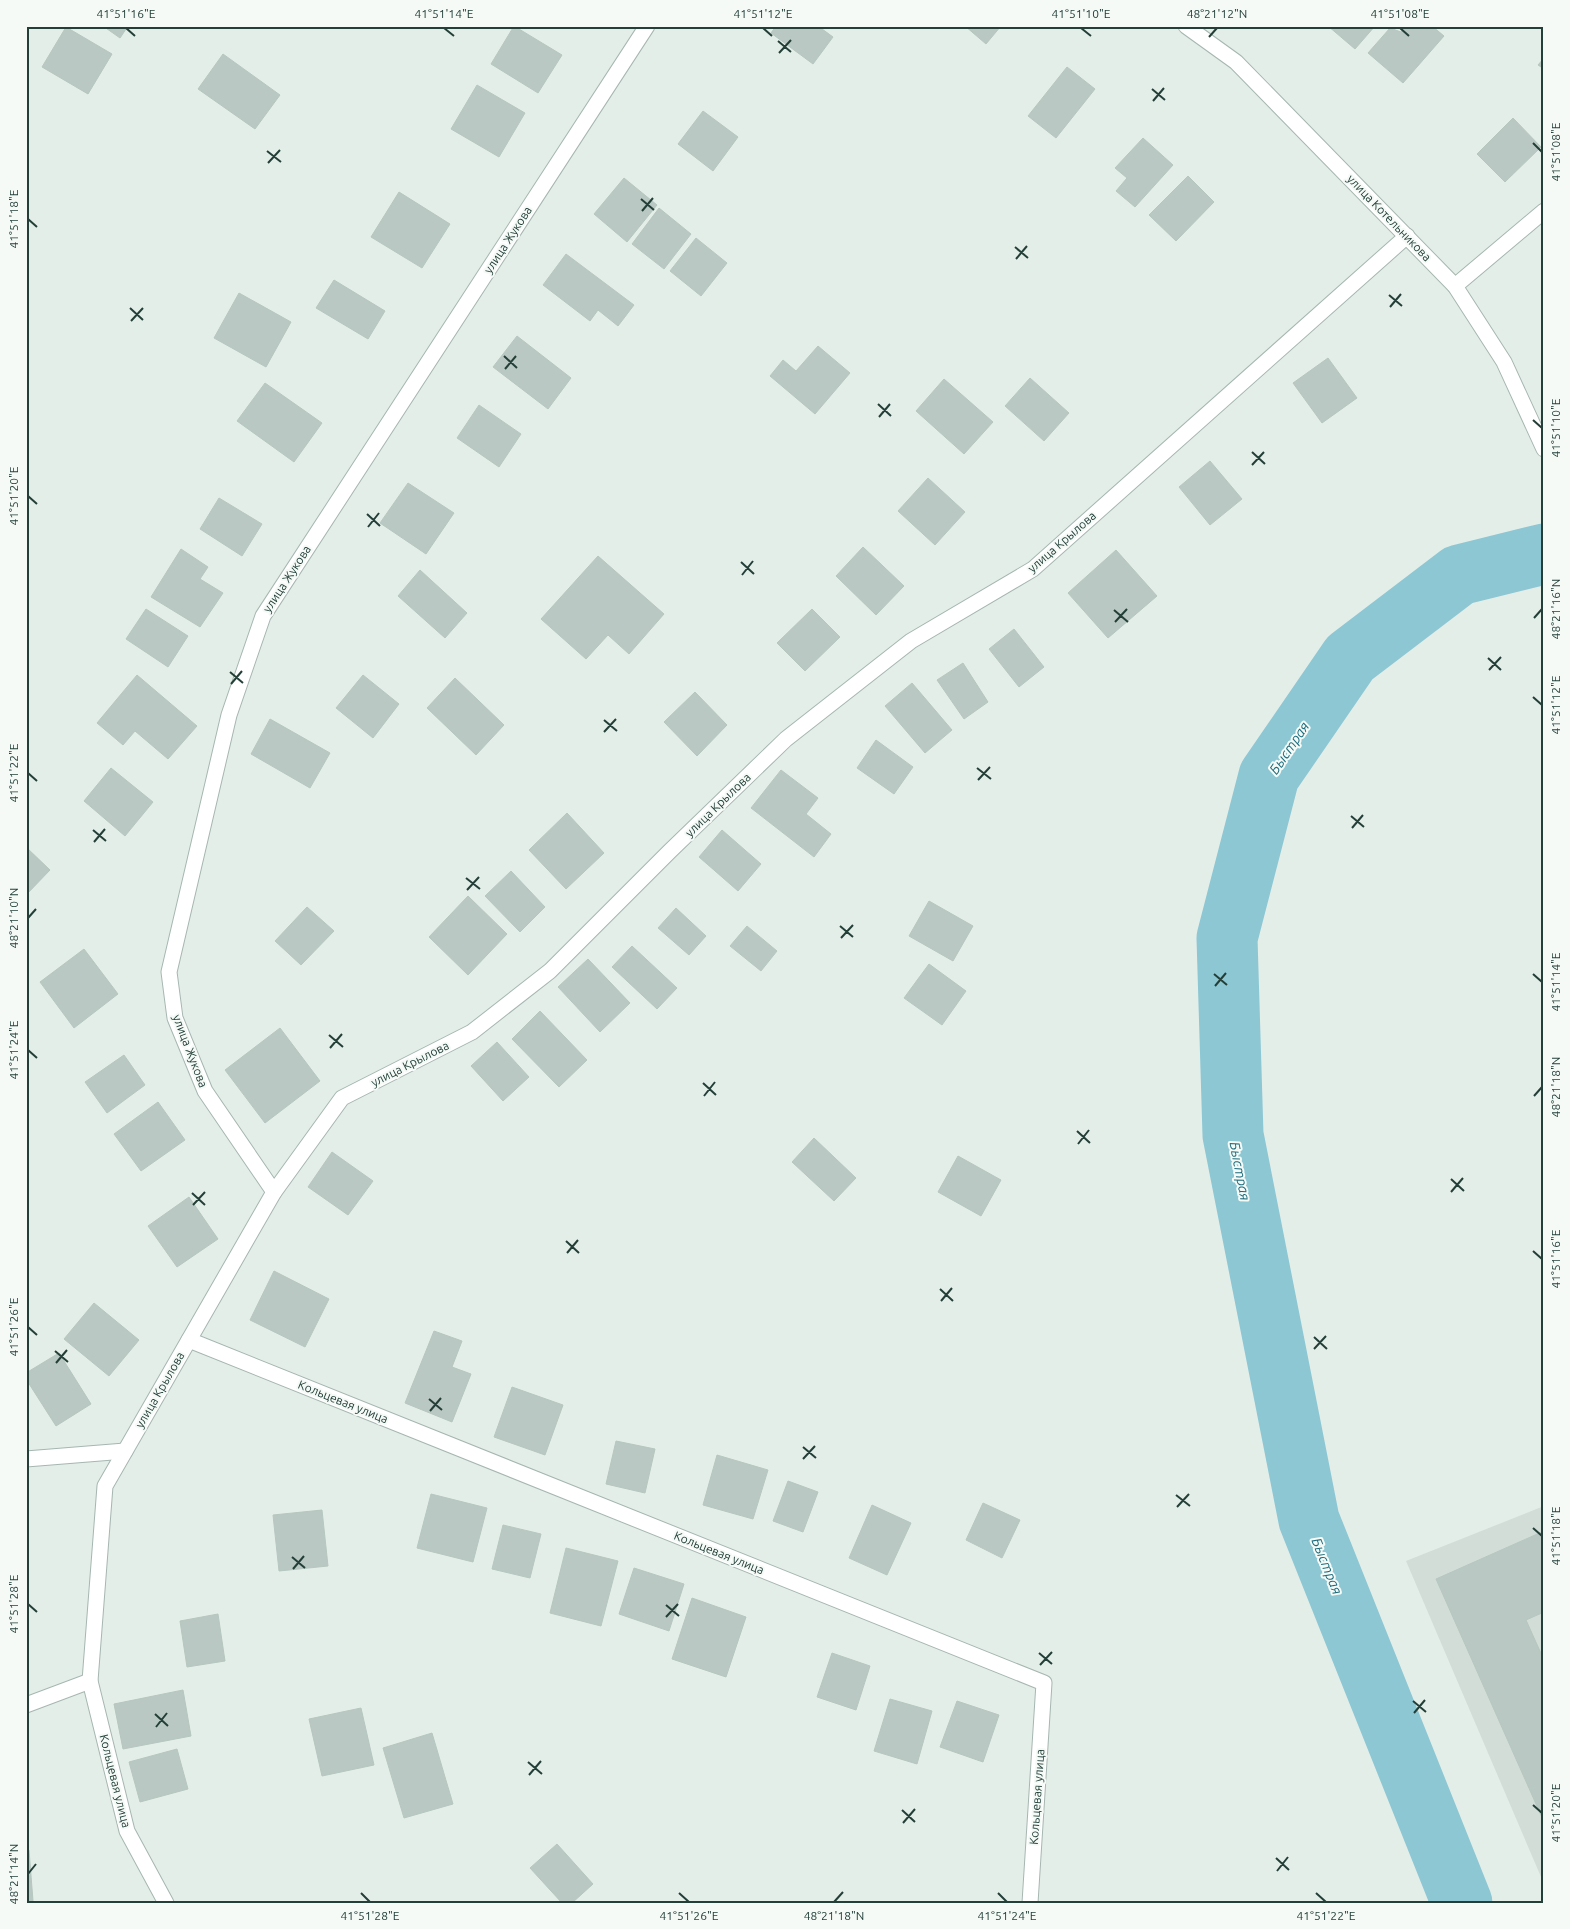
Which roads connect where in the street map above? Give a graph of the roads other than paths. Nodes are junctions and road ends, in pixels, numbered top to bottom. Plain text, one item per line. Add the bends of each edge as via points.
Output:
1 (646, 26) edge
2 (1186, 26) edge
3 (1544, 211) edge
4 (1407, 236) junction
5 (1455, 286) junction
6 (1544, 449) edge
7 (274, 1192) junction
8 (189, 1340) junction
9 (125, 1451) junction
10 (26, 1460) edge
11 (90, 1681) junction
12 (26, 1705) edge
13 (166, 1903) edge
14 (1030, 1903) edge

1 - 7 street, улица Жукова via 263,616 229,715 168,972 175,1018 205,1091
2 - 4 street, улица Котельникова via 1236,62
3 - 5 street
4 - 5 street, улица Котельникова
4 - 7 street, улица Крылова via 1033,569 911,641 786,739 550,972 472,1032 342,1098
5 - 6 street, улица Котельникова via 1504,362
7 - 8 street, улица Крылова
8 - 9 street, улица Крылова
8 - 14 street, Кольцевая улица via 1044,1683
9 - 10 street
9 - 11 street, улица Крылова via 105,1486
11 - 12 street
11 - 13 street, Кольцевая улица via 127,1831

